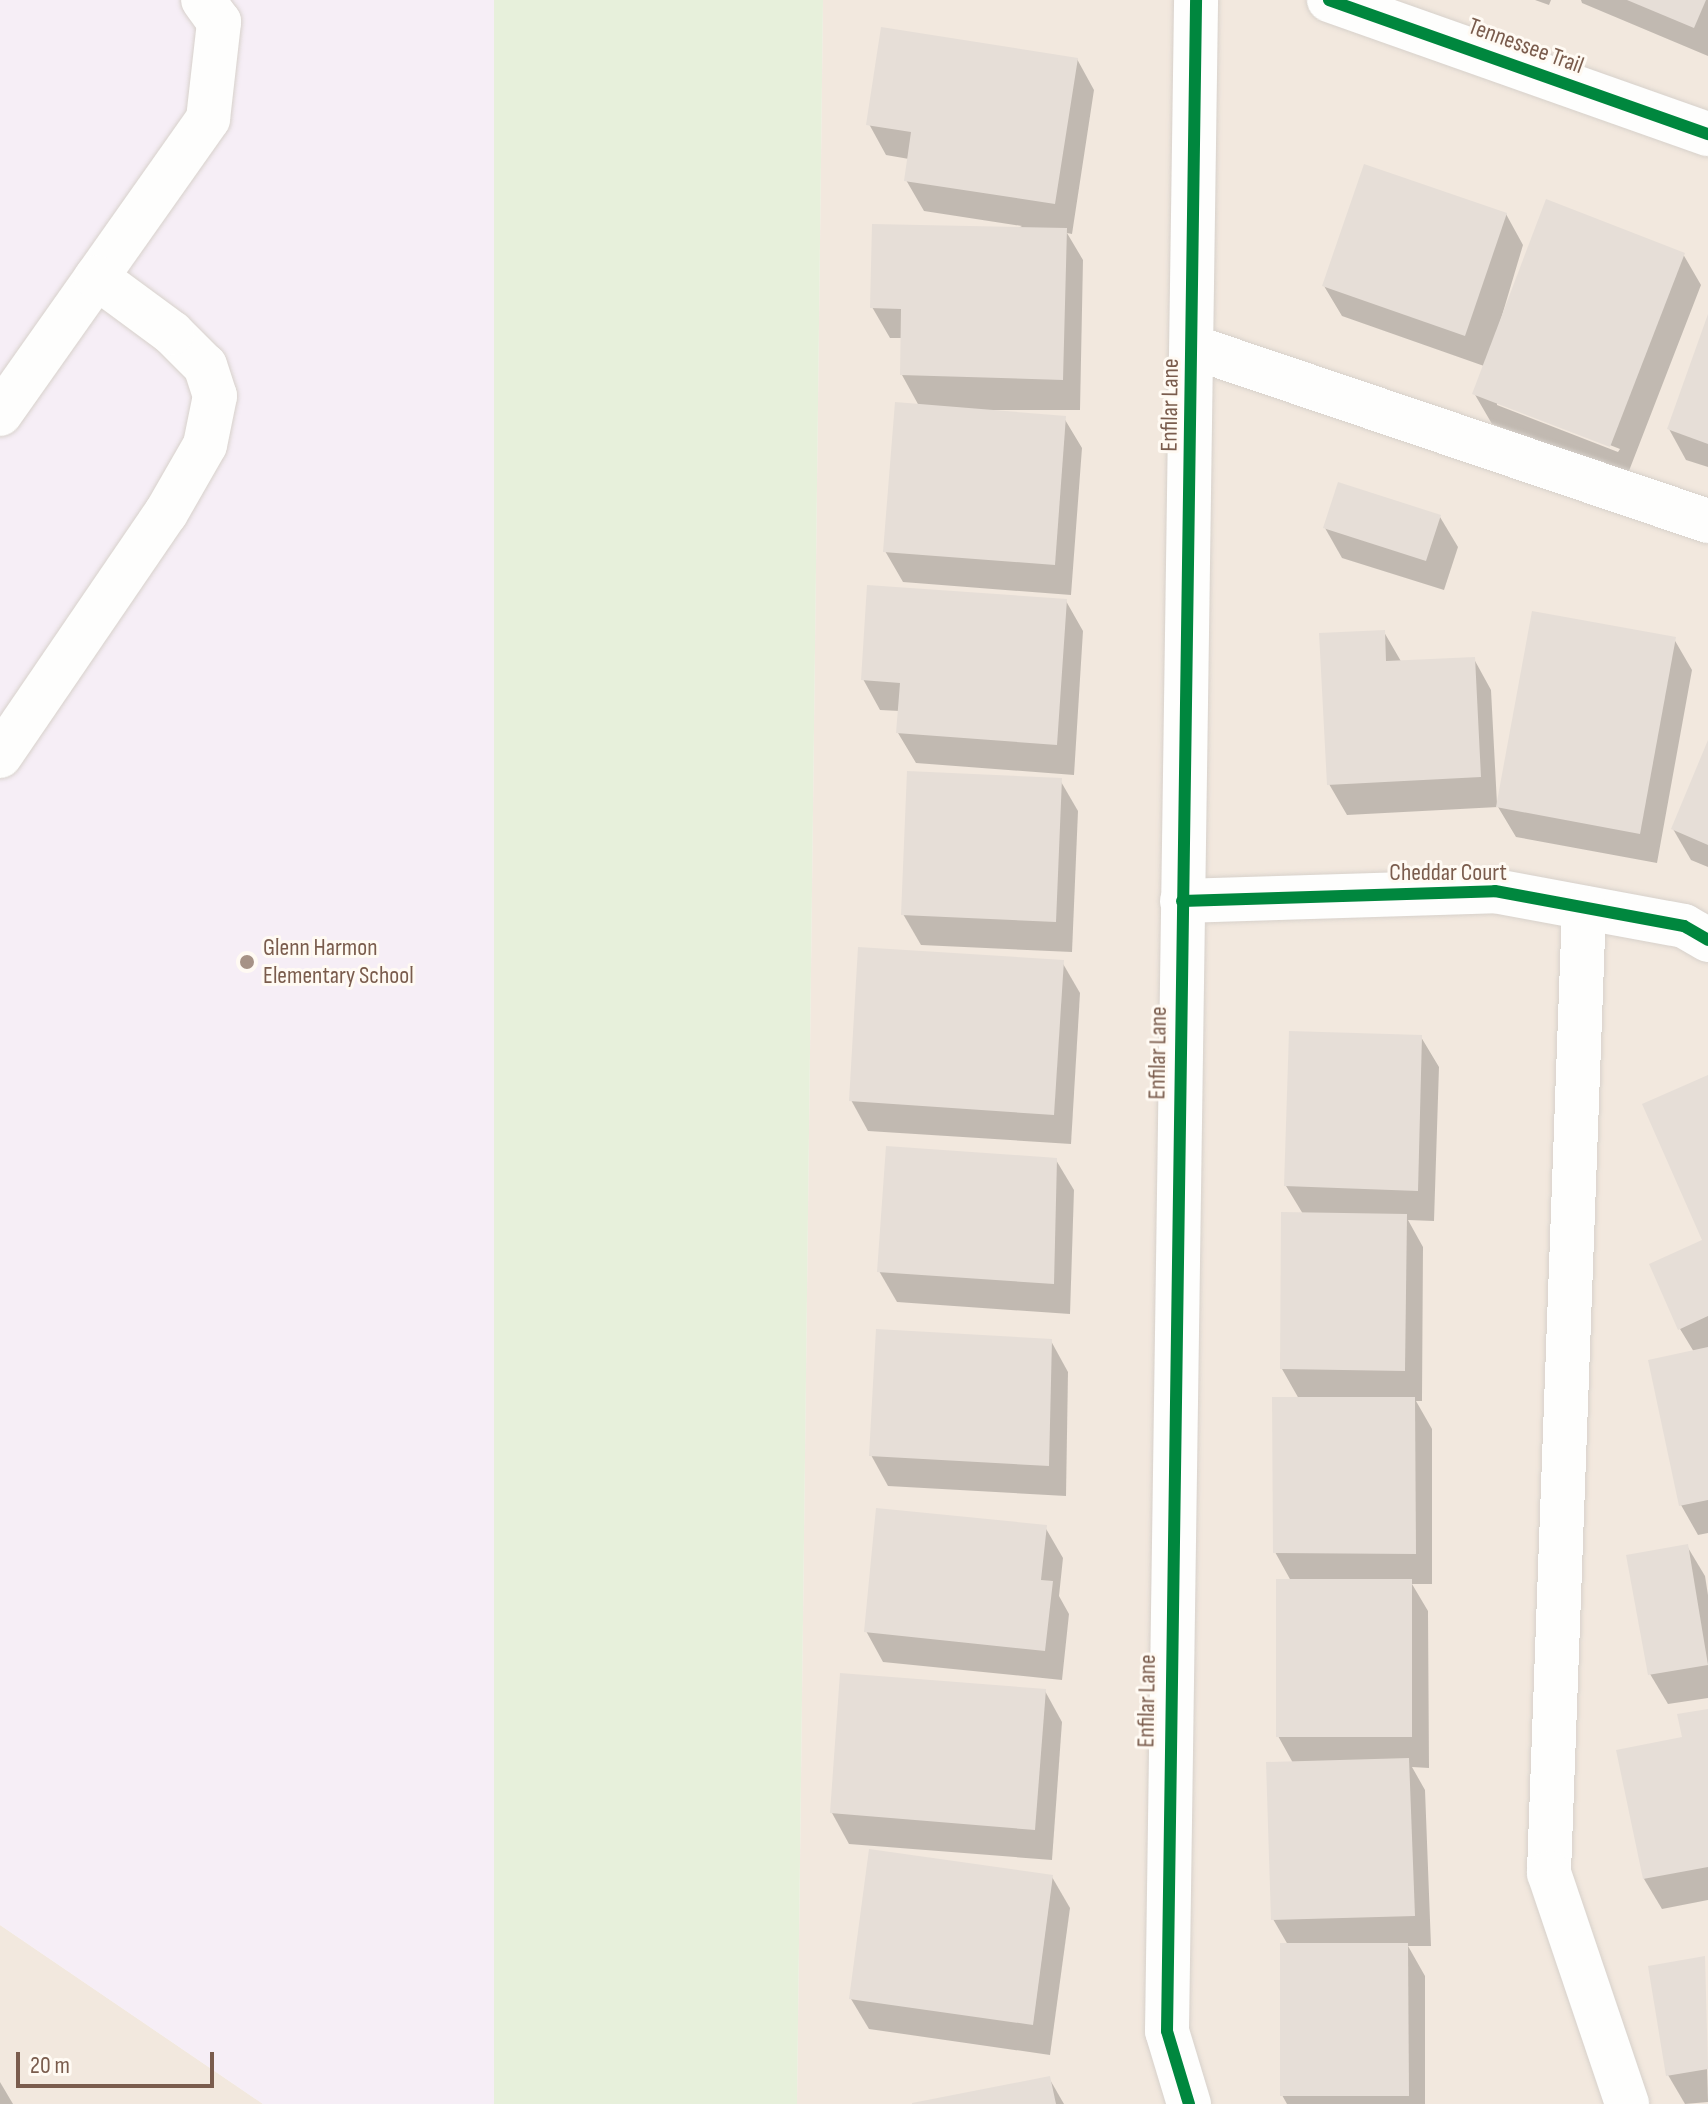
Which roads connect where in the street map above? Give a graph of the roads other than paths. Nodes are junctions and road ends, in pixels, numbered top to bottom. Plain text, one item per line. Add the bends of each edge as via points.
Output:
1 (203, 0) edge
2 (1196, 0) edge
3 (1329, 0) edge
4 (1708, 134) edge
5 (96, 277) junction
6 (1193, 347) junction
7 (0, 414) edge
8 (1708, 521) edge
9 (0, 756) edge
10 (1182, 901) junction
11 (1584, 908) junction
12 (1708, 940) edge
13 (1189, 2104) edge
14 (1627, 2104) edge

1 - 5 street via 219,22 208,119
2 - 6 street, Enfilar Lane
3 - 4 street, Tennessee Trail
5 - 7 street
5 - 9 street via 172,333 205,366 215,396 205,445 166,513
6 - 8 street
6 - 10 street, Enfilar Lane
10 - 11 street, Cheddar Court via 1495,891
10 - 13 street, Enfilar Lane via 1167,2031
11 - 12 street, Cheddar Court via 1684,926
11 - 14 street via 1549,1873

